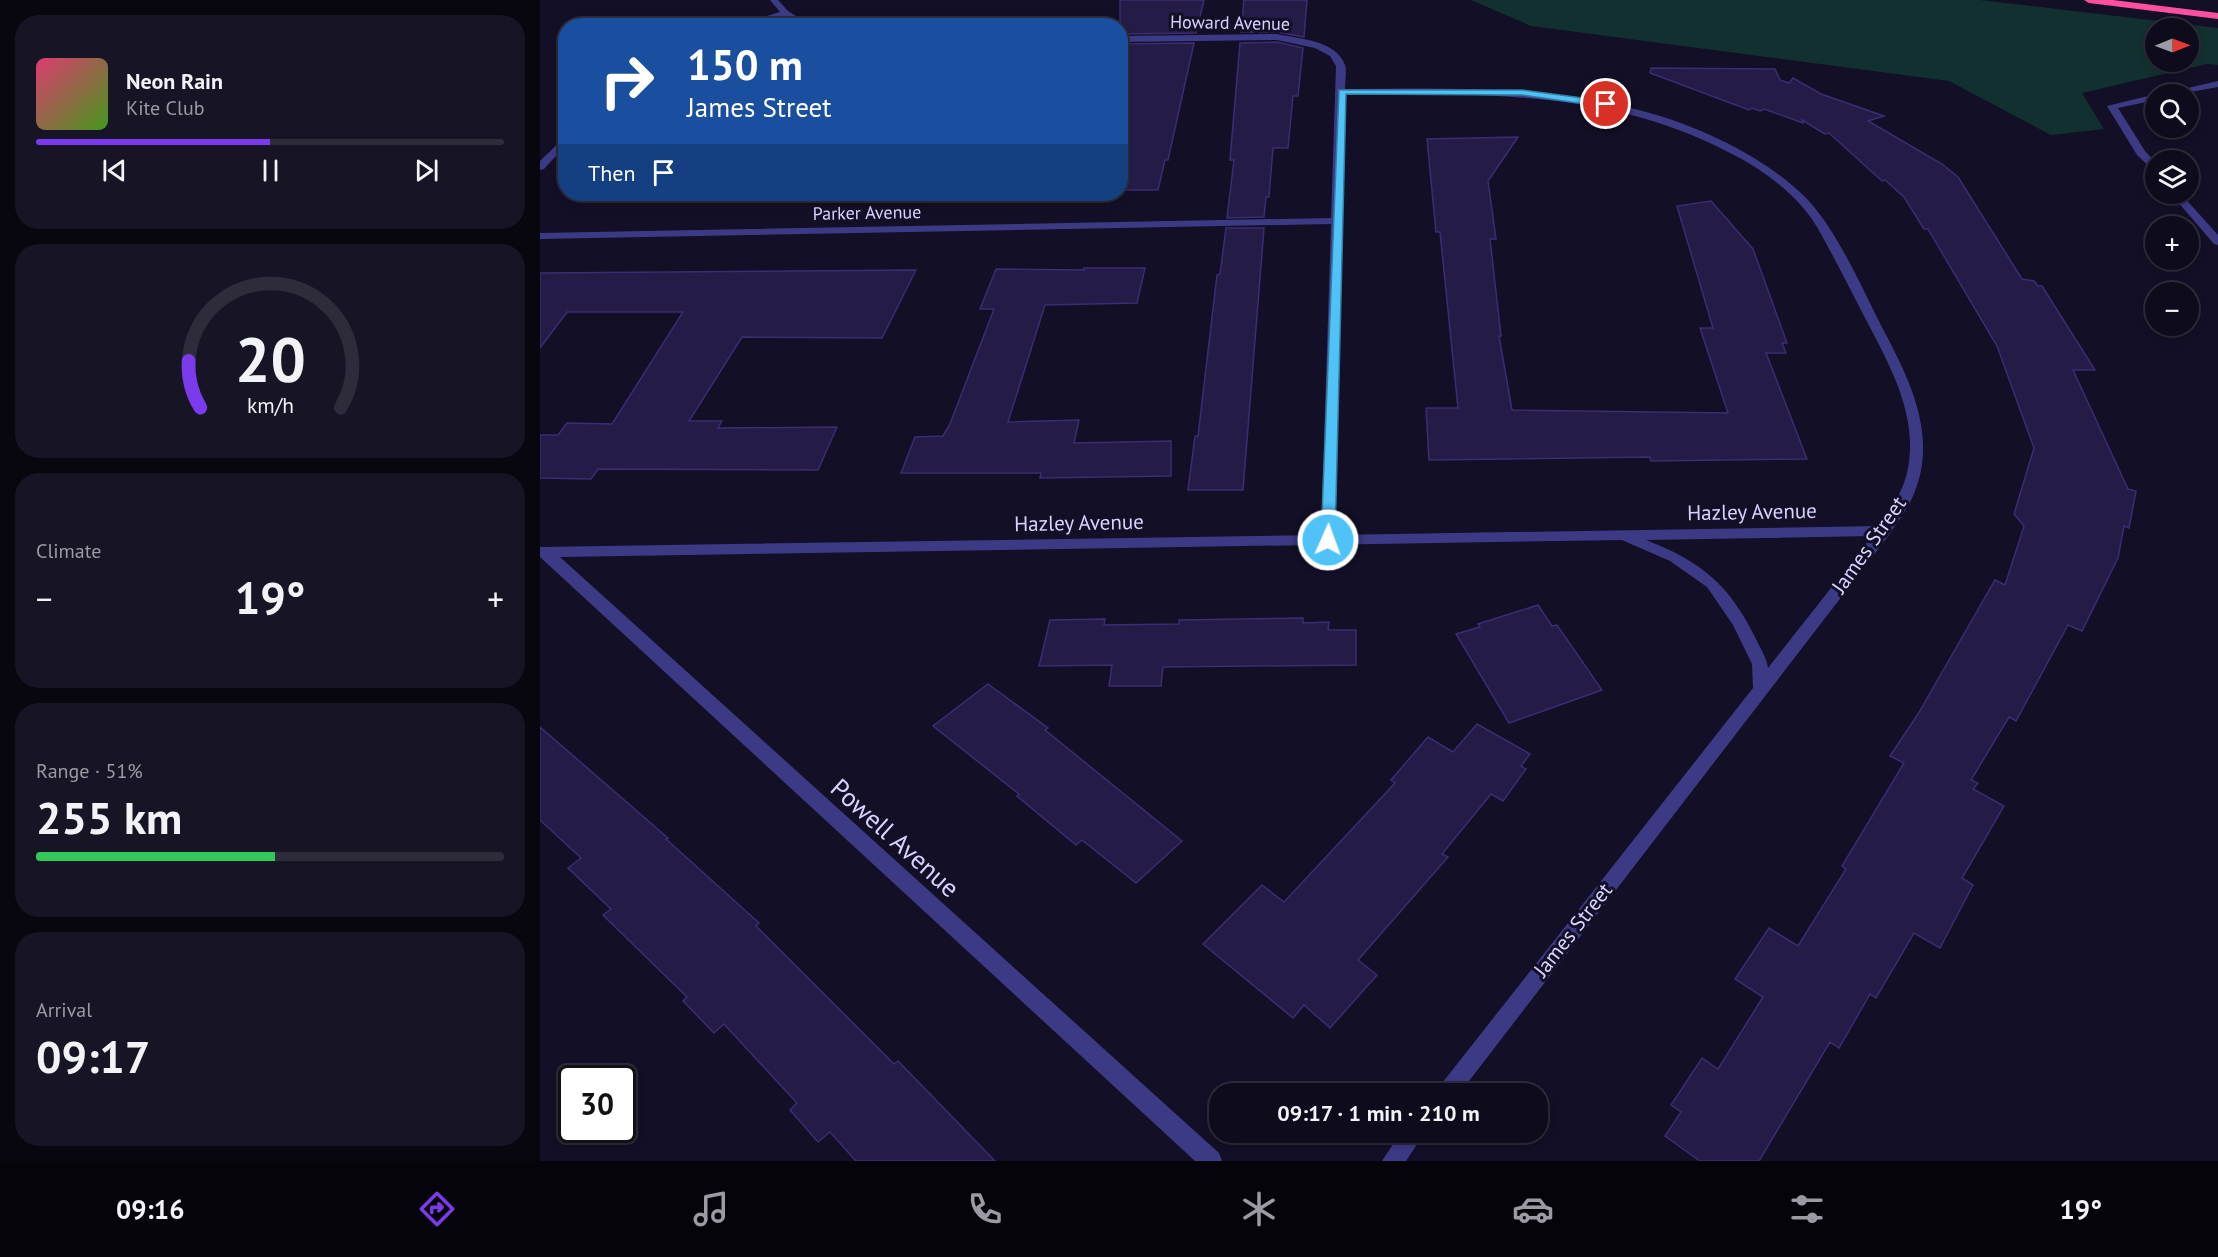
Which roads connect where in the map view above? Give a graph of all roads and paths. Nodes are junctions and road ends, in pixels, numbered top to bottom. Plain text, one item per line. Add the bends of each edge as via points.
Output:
1 (774, 0) edge
2 (2089, 0) edge
3 (2177, 0) edge
4 (2218, 5) edge
5 (785, 13) junction
6 (2218, 16) edge
7 (767, 18) edge
8 (794, 18) edge
9 (1128, 39) edge
10 (2218, 84) edge
11 (2199, 88) edge
12 (1342, 92) junction
13 (2145, 99) edge
14 (558, 148) edge
15 (2145, 158) edge
16 (540, 167) edge
17 (2185, 204) edge
18 (1338, 221) junction
19 (540, 236) edge
20 (2218, 242) edge
21 (1884, 531) junction
22 (1620, 535) junction
23 (1328, 540) junction
24 (542, 552) edge
25 (1761, 688) junction
26 (1455, 1083) edge
27 (1407, 1143) edge
28 (1211, 1161) edge
29 (1393, 1161) edge

1 - 5 street
2 - 6 highway
3 - 4 highway
5 - 7 street
5 - 8 street
9 - 12 street, Howard Avenue via 1299,40 1333,54 1341,66
10 - 11 street
12 - 18 street, Howard Avenue
12 - 21 street, James Street via 1523,93 1606,104 1693,130 1767,169 1819,220 1903,376 1915,415 1917,455 1906,496
13 - 15 street via 2112,106
14 - 16 street
17 - 20 street
18 - 19 street, Parker Avenue
18 - 23 street, Howard Avenue
21 - 22 street, Hazley Avenue
21 - 25 street, James Street
22 - 23 street, Hazley Avenue
22 - 25 street, Hazley Avenue via 1675,557 1712,583 1740,622 1760,664
23 - 24 street, Hazley Avenue
24 - 28 street, Powell Avenue
25 - 26 street, James Street
27 - 29 street

